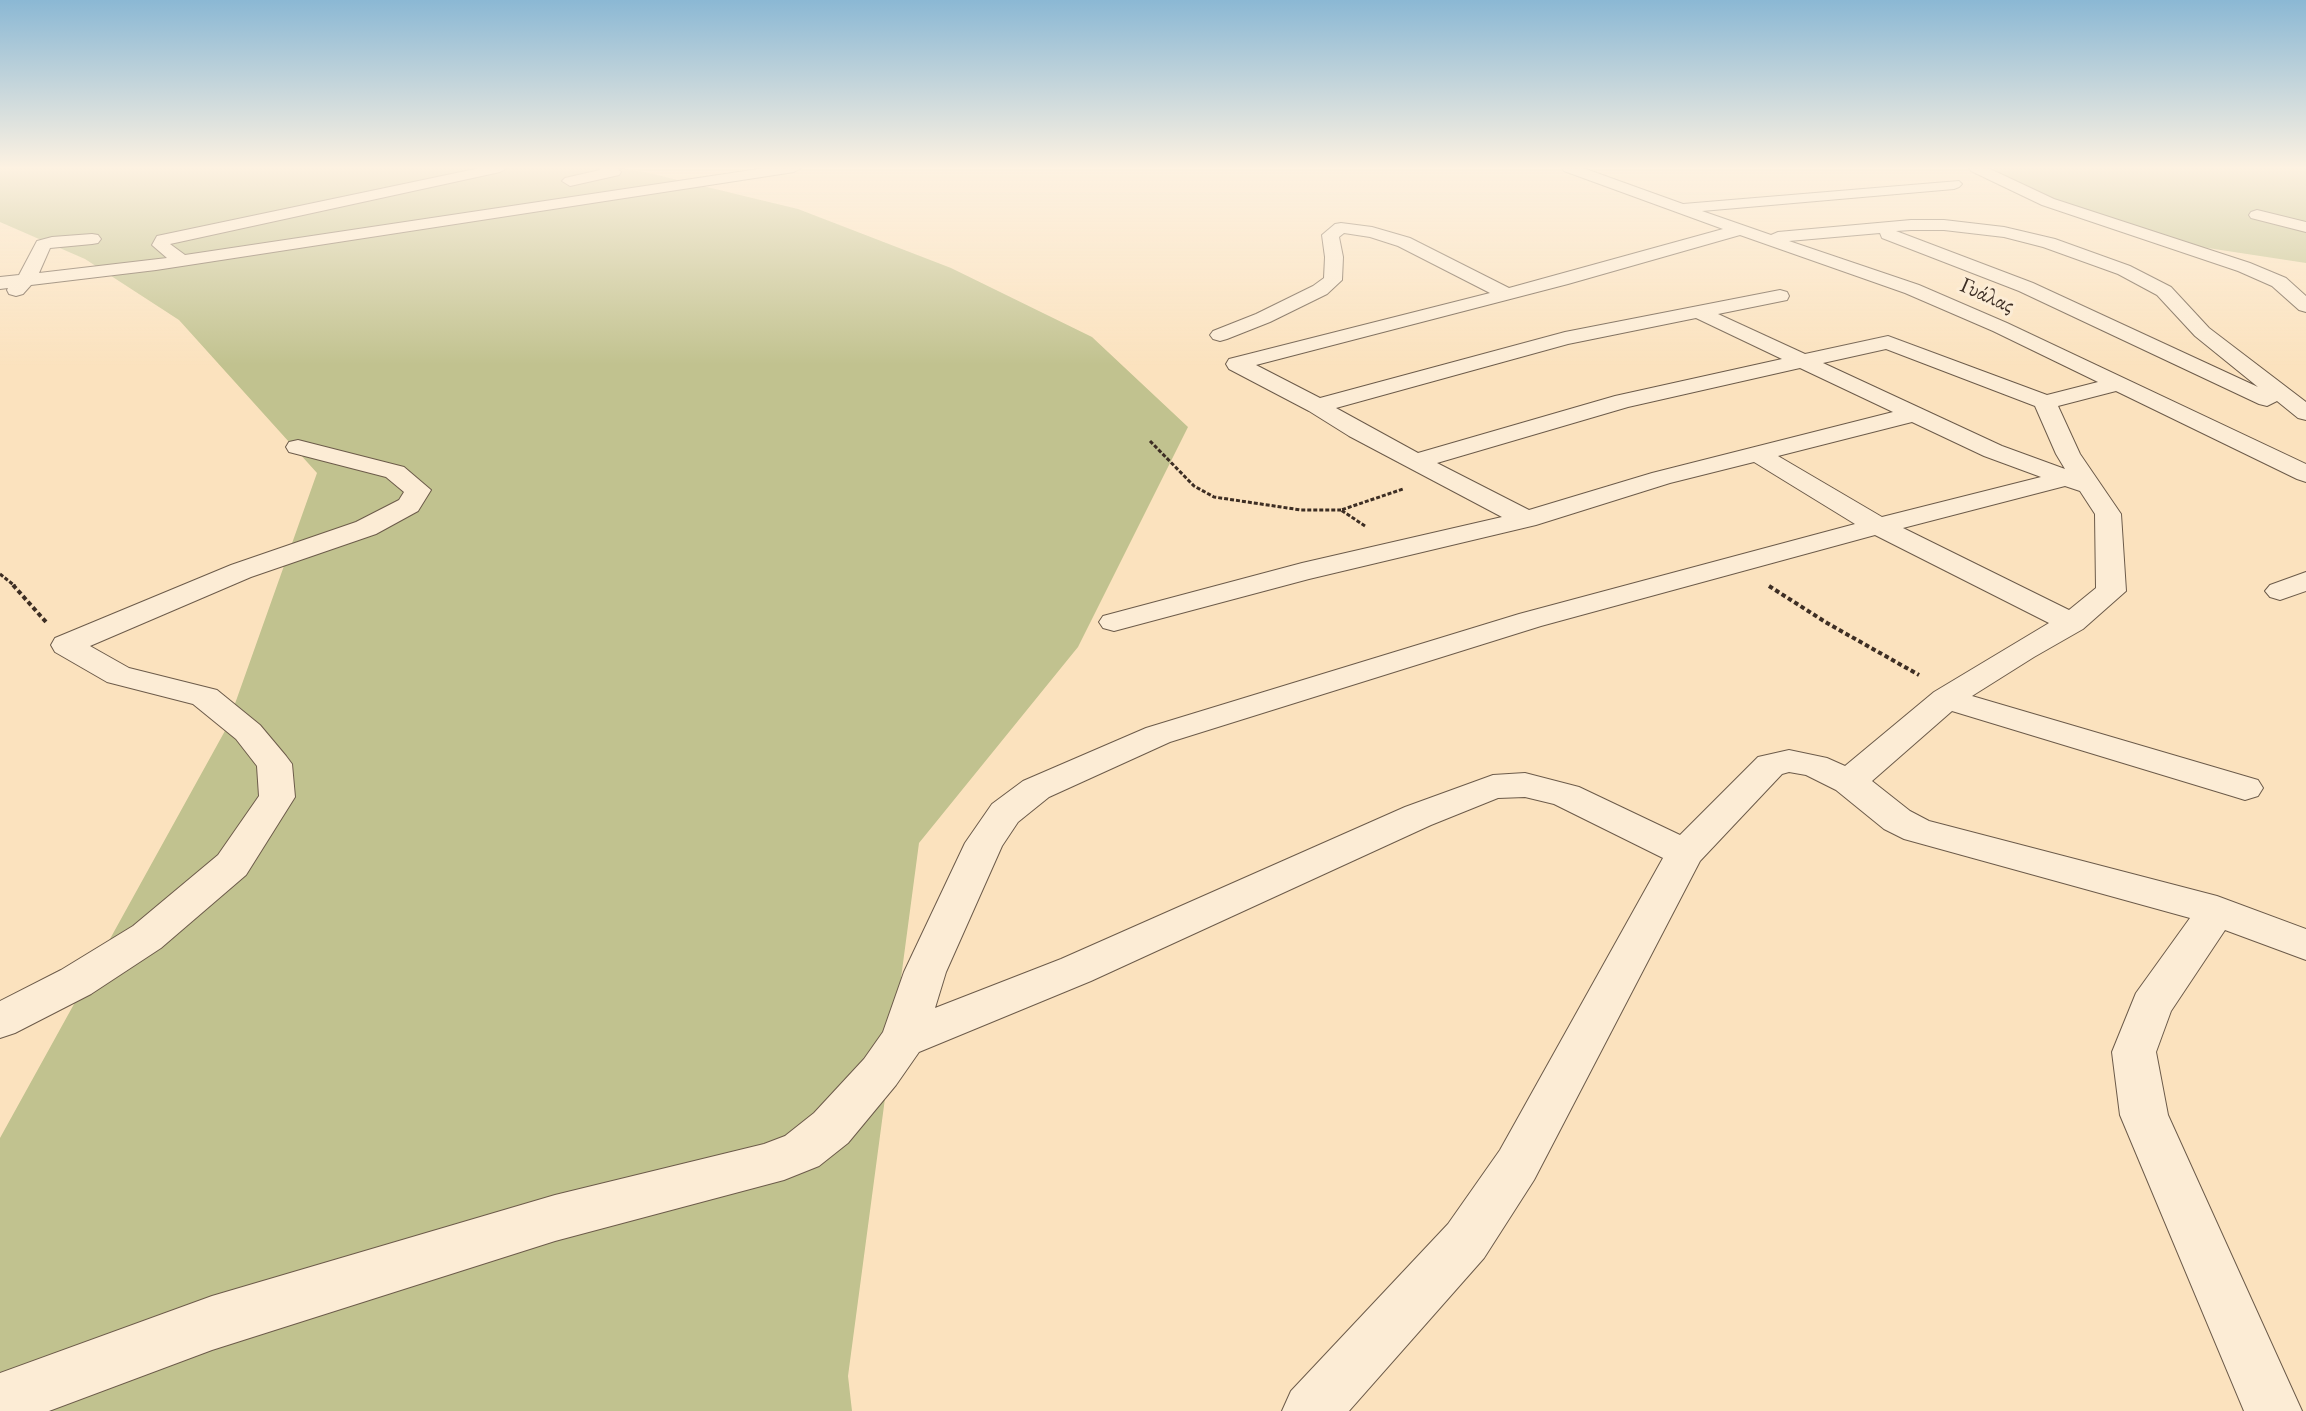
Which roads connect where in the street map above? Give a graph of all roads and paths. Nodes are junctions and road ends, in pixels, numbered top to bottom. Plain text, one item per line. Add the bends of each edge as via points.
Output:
1 (186, 234) edge
2 (300, 234) edge
3 (361, 234) edge
4 (1332, 234) edge
5 (1378, 234) edge
6 (1726, 234) edge
7 (1751, 234) edge
8 (1813, 234) edge
9 (1884, 234) edge
10 (2010, 234) edge
11 (2144, 234) edge
12 (92, 238) dead end
13 (1763, 238) junction
14 (179, 259) junction
15 (156, 265) junction
16 (27, 278) junction
17 (0, 283) edge
18 (1507, 294) junction
19 (1780, 296) dead end
20 (0, 302) edge
21 (2306, 306) edge
22 (1696, 311) junction
23 (1220, 335) dead end
24 (1800, 361) junction
25 (2119, 384) junction
26 (2045, 402) junction
27 (1317, 406) junction
28 (1914, 414) junction
29 (2306, 414) edge
30 (1150, 441) dead end
31 (298, 447) dead end
32 (1758, 454) junction
33 (1416, 461) junction
34 (2306, 474) edge
35 (1444, 476) junction
36 (2078, 482) junction
37 (1341, 510) junction
38 (1527, 519) junction
39 (1878, 526) junction
40 (1408, 548) junction
41 (1735, 564) junction
42 (0, 574) edge
43 (1114, 622) dead end
44 (2072, 623) junction
45 (66, 645) junction
46 (1949, 697) junction
47 (1849, 782) junction
48 (2245, 788) dead end
49 (1685, 852) junction
50 (2217, 911) junction
51 (2306, 945) edge
52 (0, 1021) edge
53 (903, 1039) junction
54 (0, 1401) edge
55 (1311, 1411) edge
56 (2273, 1411) edge

1 - 14 street via 164,240 161,245
2 - 14 street
3 - 15 street
4 - 23 street via 1333,280 1263,318
5 - 18 street via 1404,242
6 - 18 street
7 - 13 street, Γυάλας
8 - 13 street
9 - 29 street via 1972,265
10 - 29 street via 2049,243 2124,270 2164,291 2202,332
11 - 21 street via 2278,282
12 - 16 street via 47,243
13 - 25 street, Γυάλας via 1912,289
14 - 15 street
15 - 16 street
16 - 17 street
16 - 20 street
18 - 27 street via 1238,364
19 - 22 street
22 - 24 street
22 - 27 street via 1565,338
24 - 26 street via 1888,342
24 - 28 street
24 - 33 street via 1623,401
25 - 26 street
25 - 34 street, Γυάλας
26 - 36 street
27 - 33 street
28 - 32 street
28 - 36 street via 1993,451
30 - 37 path via 1194,486 1214,497 1301,510
31 - 45 street via 395,472 418,490 409,505 366,528 241,571
32 - 38 street via 1661,478
32 - 39 street
33 - 35 street
35 - 37 path
35 - 38 street
36 - 39 street
36 - 44 street via 2108,514 2111,591
37 - 40 path
38 - 40 street
39 - 41 street
39 - 44 street
40 - 43 street
41 - 46 path
41 - 53 street via 1530,620 1158,735 1036,789 1005,813 984,843 925,972
42 - 45 path
44 - 46 street
45 - 52 street via 118,675 205,697 248,732 274,764 278,797 232,865 147,937 76,982
46 - 47 street
46 - 48 street
47 - 49 street via 1815,766 1789,761 1770,765
47 - 50 street via 1897,820 1917,830
49 - 53 street via 1566,795 1526,785 1492,787 1418,816 1076,970
49 - 55 street via 1517,1165 1466,1241
50 - 51 street
50 - 56 street via 2151,1005 2134,1052 2144,1115
53 - 54 street via 831,1128 802,1151 767,1165 555,1218 212,1323

